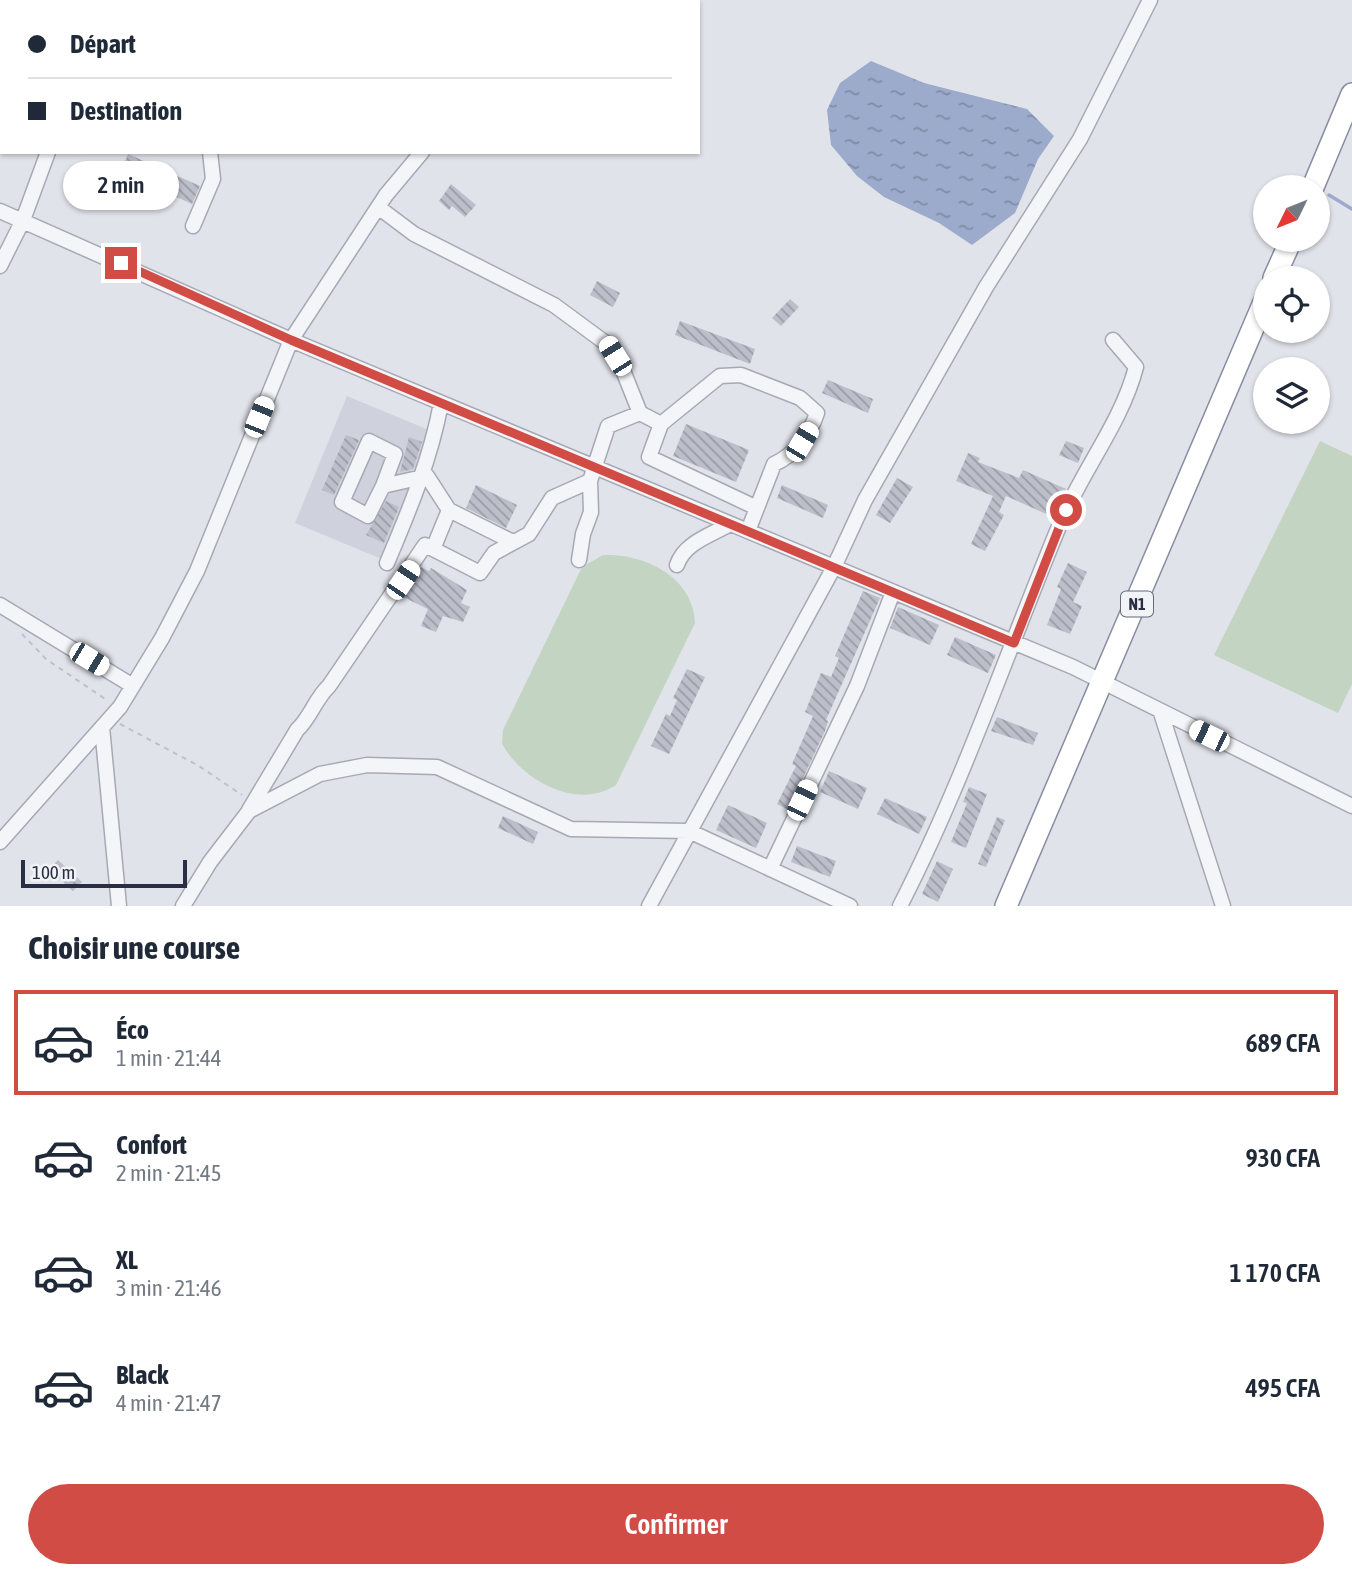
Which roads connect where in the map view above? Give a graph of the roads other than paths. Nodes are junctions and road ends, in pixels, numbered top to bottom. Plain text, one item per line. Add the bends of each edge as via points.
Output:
1 (1150, 0) edge
2 (1352, 94) edge
3 (47, 154) edge
4 (210, 154) edge
5 (420, 154) edge
6 (1318, 175) edge
7 (378, 207) junction
8 (0, 211) edge
9 (23, 220) junction
10 (193, 226) dead end
11 (0, 266) edge
12 (1253, 329) edge
13 (291, 340) junction
14 (1113, 340) dead end
15 (441, 403) junction
16 (640, 413) junction
17 (661, 424) junction
18 (593, 474) junction
19 (420, 478) junction
20 (383, 486) junction
21 (757, 508) junction
22 (449, 510) junction
23 (730, 524) junction
24 (748, 531) junction
25 (513, 542) junction
26 (433, 549) junction
27 (579, 560) dead end
28 (387, 563) dead end
29 (677, 565) dead end
30 (834, 567) junction
31 (893, 592) junction
32 (0, 605) edge
33 (1014, 643) junction
34 (1105, 681) junction
35 (133, 686) junction
36 (1161, 713) junction
37 (111, 717) junction
38 (1352, 806) edge
39 (249, 811) junction
40 (689, 831) junction
41 (0, 842) edge
42 (770, 869) junction
43 (118, 906) edge
44 (183, 906) edge
45 (649, 906) edge
46 (850, 906) edge
47 (900, 906) edge
48 (1006, 906) edge
49 (1223, 906) edge

1 - 30 street via 1080,139 986,287 865,500
2 - 6 highway
3 - 9 street
4 - 10 street via 213,180
5 - 7 street
7 - 13 street
7 - 16 street via 414,234 554,305 607,344
8 - 9 street
9 - 11 street
9 - 13 street
12 - 34 highway, N1
13 - 15 street
13 - 35 street via 197,571
14 - 33 street via 1136,367 1132,383 1073,496
15 - 18 street
15 - 19 street
16 - 17 street
16 - 18 street via 608,426
17 - 21 street via 649,457
17 - 21 street via 720,376 741,375 800,398 817,413 814,422 787,459 774,464
18 - 23 street
18 - 25 street via 552,498 529,534
18 - 27 street via 591,512
19 - 20 street
19 - 22 street via 427,476
19 - 28 street
20 - 20 street via 368,516 342,502 369,442 395,454
21 - 24 street
22 - 25 street
22 - 26 street
23 - 24 street
23 - 29 street via 690,546
24 - 30 street
25 - 26 street via 494,553 480,573
26 - 39 street via 425,545 356,641
30 - 31 street
30 - 40 street
31 - 33 street
31 - 42 street via 857,685
32 - 35 street
33 - 34 street
33 - 47 street
34 - 36 street
34 - 48 highway, N1
35 - 37 street
36 - 38 street
36 - 49 street
37 - 41 street
37 - 43 street via 105,775
39 - 40 street via 320,774 367,765 437,767 571,829
39 - 44 street
40 - 42 street
40 - 45 street
42 - 46 street

